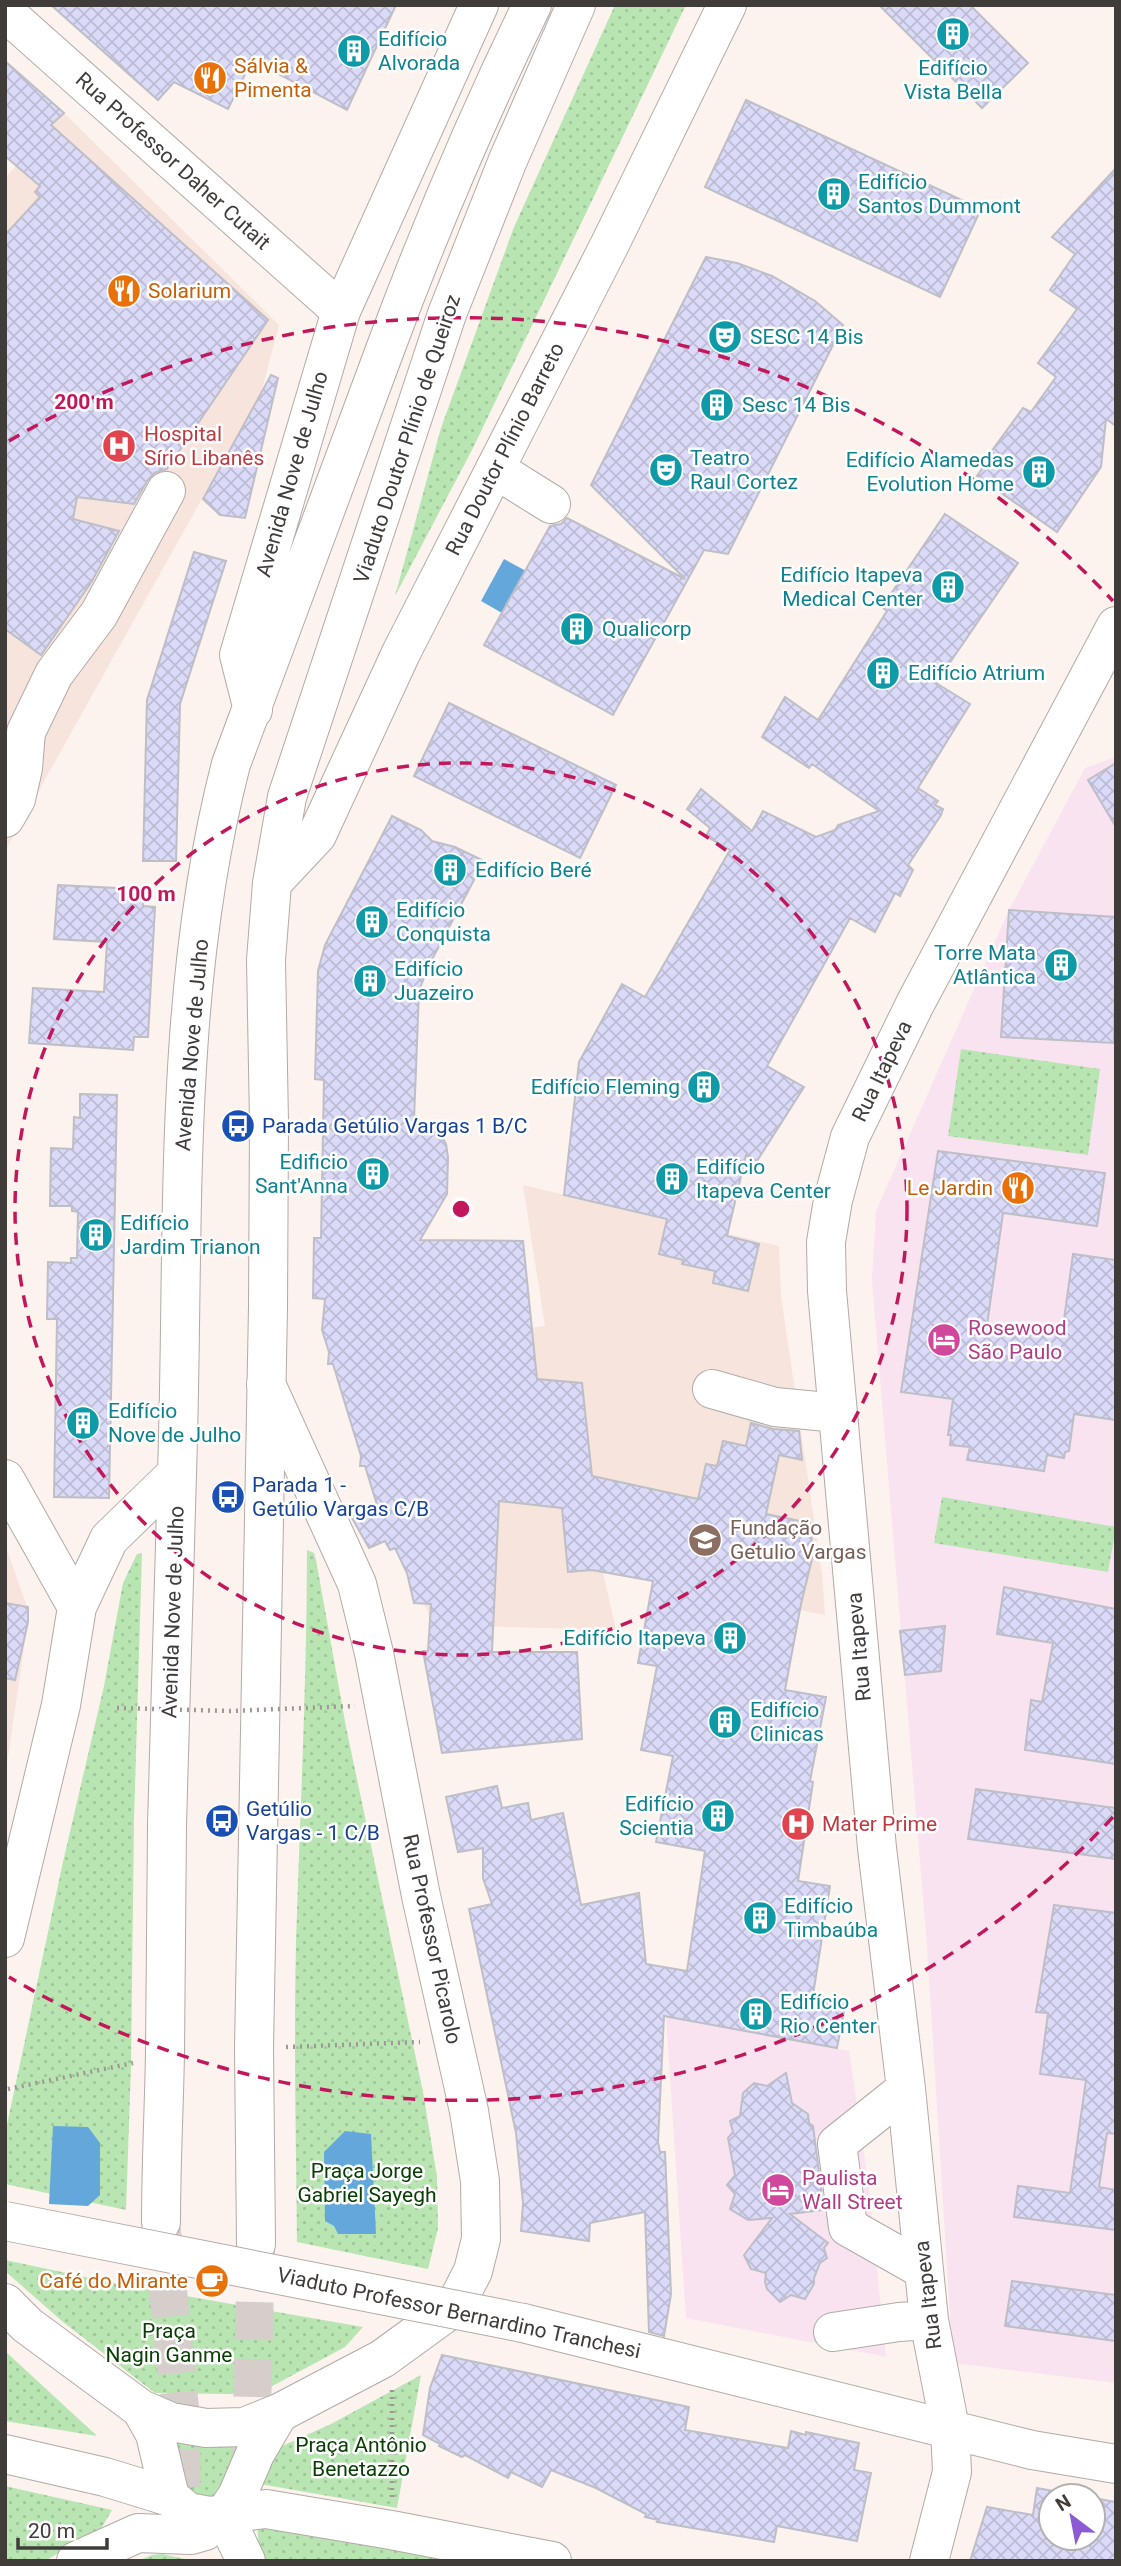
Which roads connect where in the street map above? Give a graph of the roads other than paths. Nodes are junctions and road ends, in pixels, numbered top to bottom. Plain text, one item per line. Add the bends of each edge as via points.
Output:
1 (478, 5) edge
2 (532, 5) edge
3 (576, 5) edge
4 (727, 5) edge
5 (5, 12) edge
6 (341, 311) junction
7 (495, 469) junction
8 (166, 491) dead end
9 (551, 503) dead end
10 (1111, 651) edge
11 (253, 710) junction
12 (5, 818) edge
13 (272, 883) junction
14 (266, 1384) junction
15 (712, 1389) dead end
16 (838, 1413) junction
17 (177, 1473) junction
18 (5, 1479) edge
19 (32, 1530) junction
20 (108, 1539) junction
21 (77, 1607) junction
22 (5, 1938) edge
23 (906, 2089) junction
24 (5, 2221) edge
25 (161, 2222) tunnel mouth
26 (256, 2244) tunnel mouth
27 (924, 2270) junction
28 (5, 2303) edge
29 (929, 2320) junction
30 (833, 2332) dead end
31 (141, 2409) junction
32 (279, 2413) junction
33 (950, 2428) junction
34 (5, 2454) edge
35 (1116, 2464) edge
36 (170, 2497) junction
37 (224, 2515) junction
38 (76, 2561) edge
39 (246, 2561) edge
40 (552, 2561) edge
41 (929, 2561) edge

1 - 6 street, Avenida Nove de Julho
2 - 11 street via 410,283
3 - 13 street, Viaduto Doutor Plínio de Queiroz via 447,314 288,797
4 - 7 street, Rua Doutor Plínio Barreto
5 - 6 street, Rua Professor Daher Cutait
6 - 11 street, Avenida Nove de Julho via 239,655
7 - 9 street
7 - 13 street, Rua Doutor Plínio Barreto via 401,653 317,835
8 - 12 street via 99,614 54,674 26,732 16,799
10 - 16 street, Rua Itapeva via 915,1004 850,1137 827,1242
11 - 17 street, Avenida Nove de Julho via 231,764 218,820 184,1080
13 - 14 street via 266,960
14 - 26 street via 254,2048
14 - 32 street, Rua Professor Picarolo via 357,1584 469,2111 480,2181 481,2239 473,2271 454,2305 382,2359
15 - 16 street via 775,1407
16 - 23 street, Rua Itapeva via 877,1848
17 - 20 street
17 - 25 street, Avenida Nove de Julho
18 - 19 street
19 - 20 street via 79,1540
19 - 21 street
20 - 21 street
21 - 22 street via 61,1705
23 - 27 street, Rua Itapeva
23 - 27 street via 837,2144 848,2227
24 - 33 street, Viaduto Professor Bernardino Tranchesi, bridge via 556,2329
27 - 29 street, Rua Itapeva
28 - 31 street
29 - 30 street
29 - 33 street, Rua Itapeva
31 - 32 street, Rua Professor Picarolo via 171,2422 206,2428 244,2427
31 - 36 street via 155,2434
32 - 37 street
33 - 35 street, Viaduto Professor Bernardino Tranchesi via 1032,2450
33 - 41 street, Rua Itapeva via 952,2472
34 - 36 street
36 - 37 street via 196,2515
37 - 38 street via 205,2531 191,2535 138,2533
37 - 39 street
37 - 40 street via 266,2510

